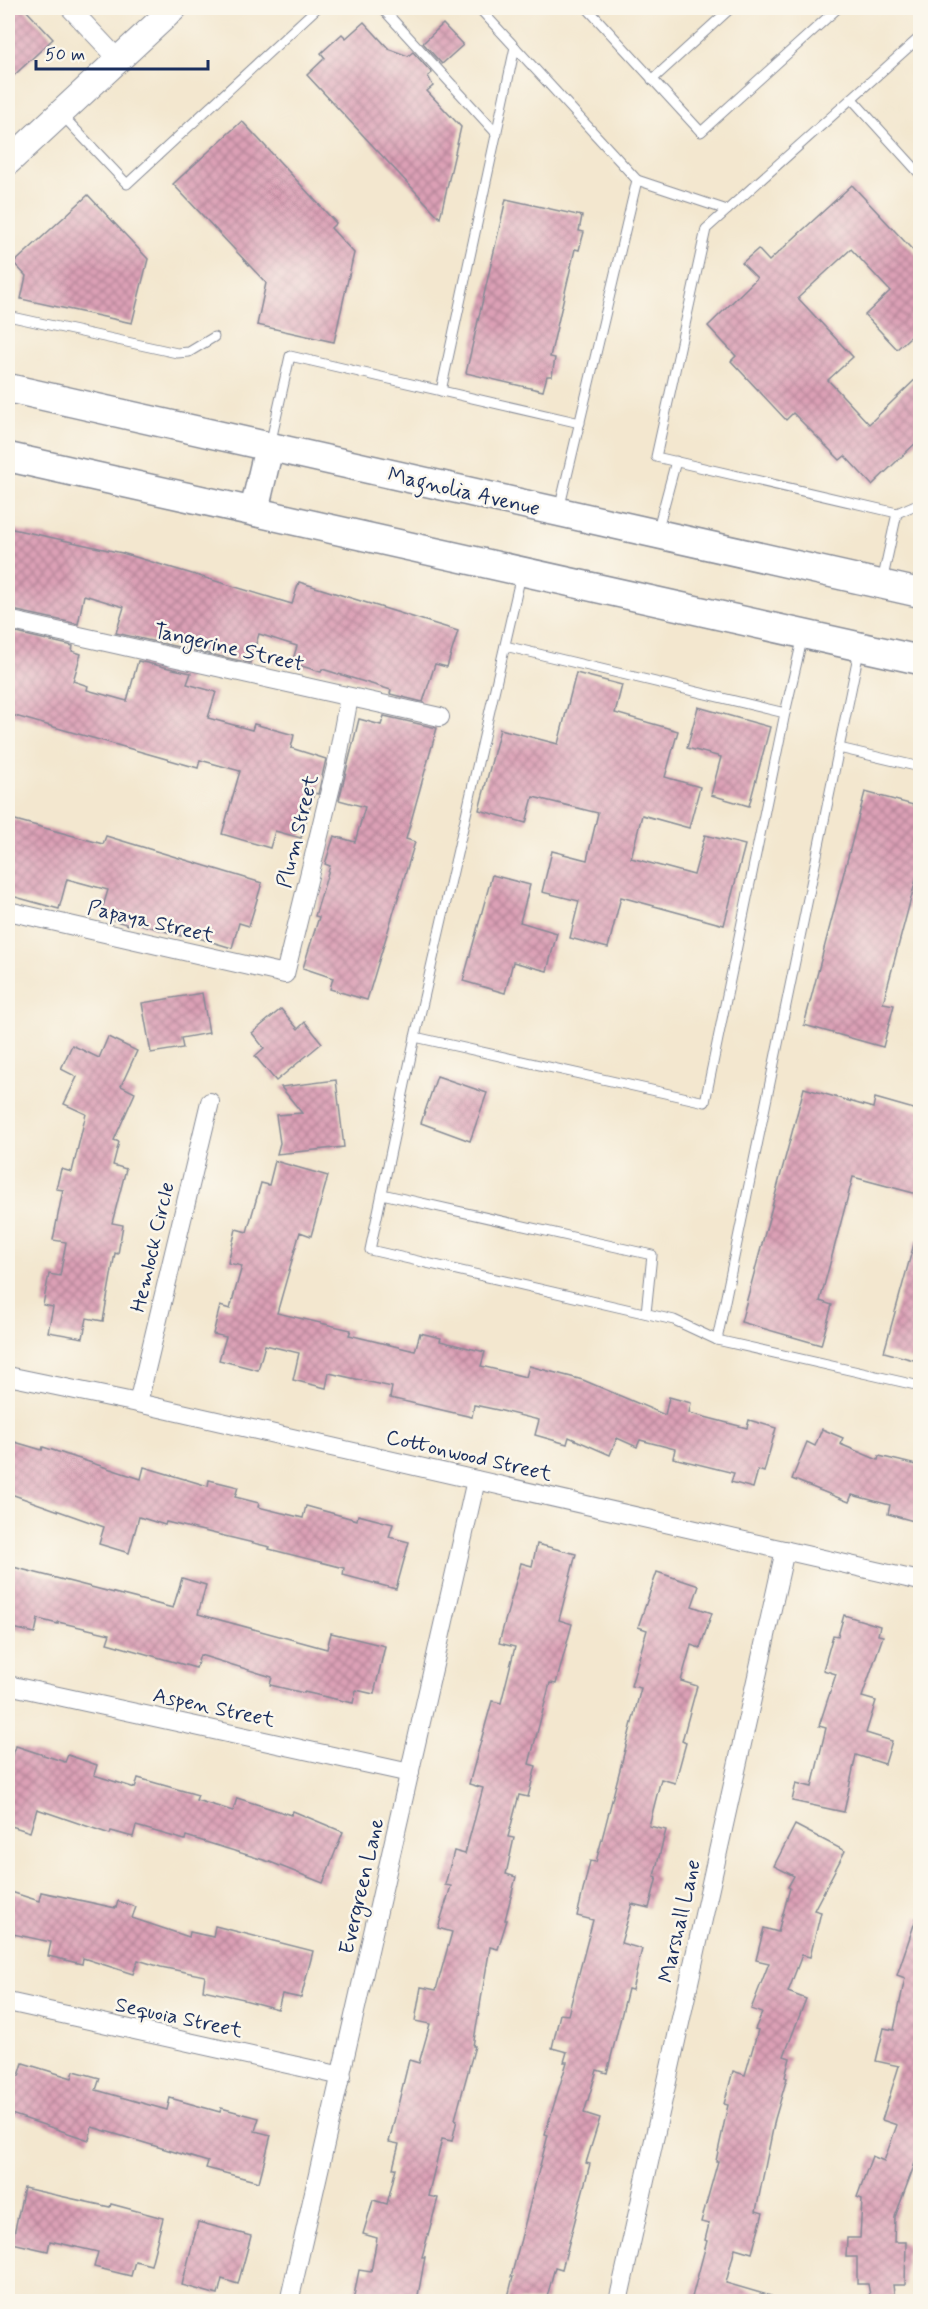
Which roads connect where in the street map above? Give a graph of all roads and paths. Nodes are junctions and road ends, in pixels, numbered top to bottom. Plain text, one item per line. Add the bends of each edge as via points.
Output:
1 (70, 8) edge
2 (174, 8) edge
3 (317, 8) edge
4 (382, 8) edge
5 (479, 8) edge
6 (587, 8) edge
7 (731, 8) edge
8 (838, 8) edge
9 (921, 37) edge
10 (515, 47) junction
11 (118, 59) junction
12 (652, 80) junction
13 (852, 99) junction
14 (60, 113) junction
15 (496, 134) junction
16 (8, 162) edge
17 (921, 174) edge
18 (637, 180) junction
19 (727, 210) junction
20 (8, 316) edge
21 (214, 337) dead end
22 (8, 388) edge
23 (441, 391) junction
24 (580, 423) junction
25 (269, 447) junction
26 (8, 457) edge
27 (676, 462) junction
28 (921, 503) edge
29 (254, 511) junction
30 (558, 512) junction
31 (897, 513) junction
32 (657, 534) junction
33 (522, 570) junction
34 (882, 585) junction
35 (921, 593) edge
36 (8, 620) edge
37 (804, 634) junction
38 (505, 646) junction
39 (859, 647) junction
40 (921, 660) edge
41 (349, 697) junction
42 (786, 713) junction
43 (440, 717) dead end
44 (839, 748) junction
45 (921, 767) edge
46 (8, 911) edge
47 (285, 974) joint
48 (415, 1038) junction
49 (210, 1102) dead end
50 (382, 1194) junction
51 (646, 1313) junction
52 (717, 1340) junction
53 (8, 1376) edge
54 (921, 1386) edge
55 (138, 1403) junction
56 (476, 1480) junction
57 (785, 1550) junction
58 (921, 1581) edge
59 (8, 1684) edge
60 (410, 1773) junction
61 (8, 2002) edge
62 (342, 2076) junction
63 (289, 2301) edge
64 (618, 2301) edge

1 - 11 street
2 - 11 main road
3 - 14 lane via 127,184
4 - 15 lane
5 - 10 lane
6 - 12 lane
7 - 12 lane
8 - 12 lane via 700,132
9 - 13 lane
10 - 15 lane
10 - 18 lane
11 - 14 main road
13 - 17 lane
13 - 19 lane
14 - 16 main road
15 - 23 lane
18 - 19 lane
18 - 24 lane
19 - 27 lane via 706,229 656,457
20 - 21 lane via 177,353 189,352
22 - 25 main road, Magnolia Avenue
23 - 24 lane
23 - 25 lane via 290,356
24 - 30 lane
25 - 29 main road
25 - 30 main road, Magnolia Avenue
26 - 29 main road
27 - 31 lane
27 - 32 lane
28 - 31 lane
29 - 33 main road
30 - 32 main road, Magnolia Avenue
31 - 34 lane
32 - 34 main road, Magnolia Avenue
33 - 37 main road
33 - 38 lane
34 - 35 main road, Magnolia Avenue
36 - 41 street, Tangerine Street
37 - 39 main road
37 - 42 lane
38 - 42 lane
38 - 48 lane
39 - 40 main road
39 - 44 lane
41 - 43 street, Tangerine Street
41 - 47 street, Plum Street
42 - 48 lane via 705,1102
44 - 45 lane
44 - 52 lane
46 - 47 street, Papaya Street
48 - 50 lane
49 - 55 street, Hemlock Circle
50 - 51 lane via 652,1255
50 - 51 lane via 370,1250
51 - 52 lane via 674,1320
52 - 54 lane
53 - 55 street, Cottonwood Street
55 - 56 street, Cottonwood Street
56 - 57 street, Cottonwood Street
56 - 60 street, Evergreen Lane
57 - 58 street, Cottonwood Street
57 - 64 street, Marshall Lane
59 - 60 street, Aspen Street
60 - 62 street, Evergreen Lane
61 - 62 street, Sequoia Street
62 - 63 street, Evergreen Lane

